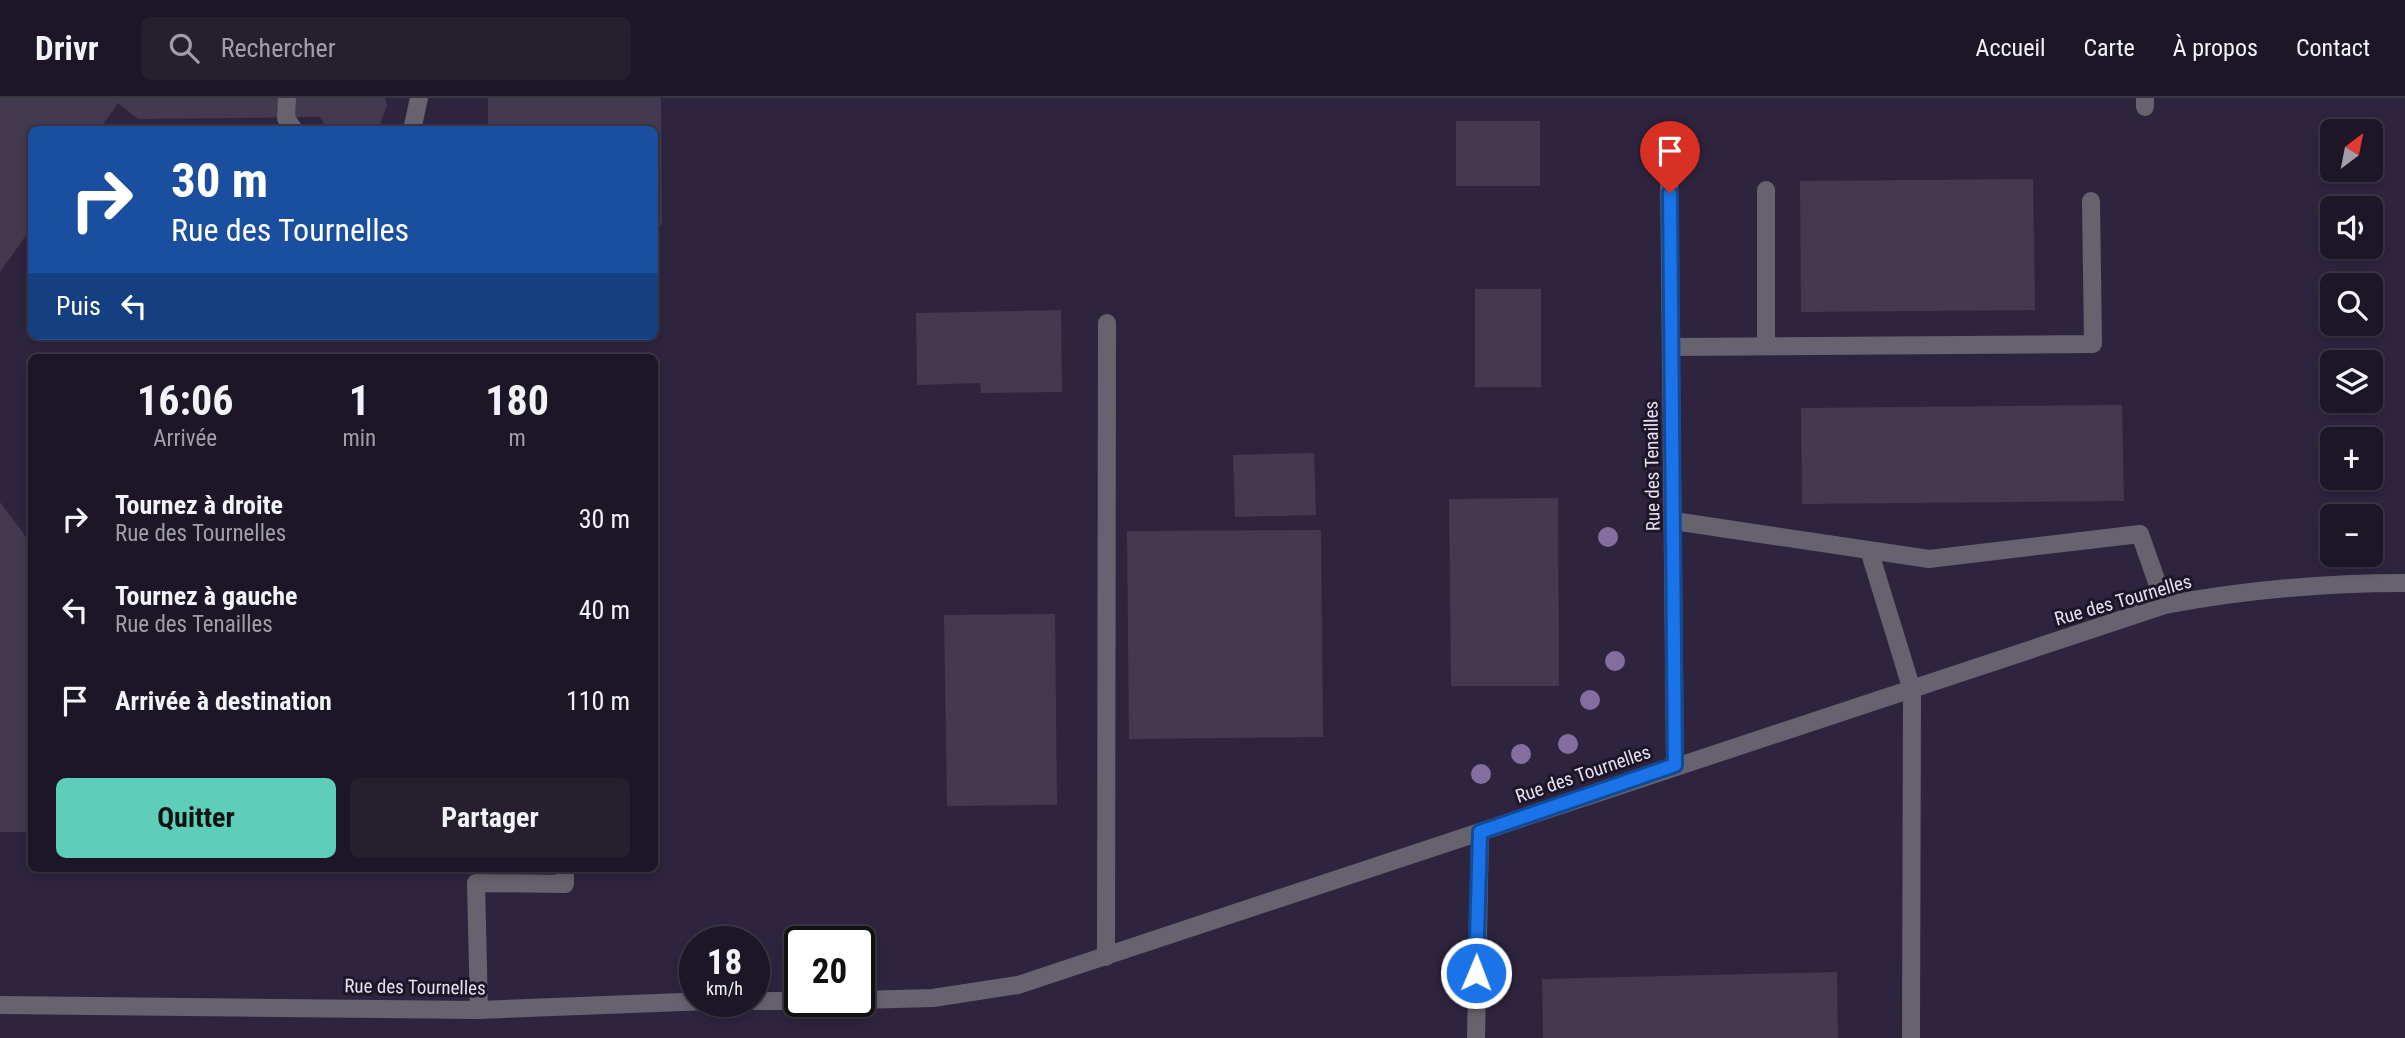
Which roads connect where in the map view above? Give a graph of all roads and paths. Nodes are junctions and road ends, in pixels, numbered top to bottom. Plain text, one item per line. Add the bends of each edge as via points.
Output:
1 (287, 98) edge
2 (419, 98) edge
3 (291, 126) edge
4 (413, 126) edge
5 (1669, 167) dead end
6 (1766, 190) dead end
7 (2091, 201) dead end
8 (1107, 323) dead end
9 (1766, 346) junction
10 (1672, 347) junction
11 (1674, 521) junction
12 (1870, 550) junction
13 (2405, 583) edge
14 (2165, 605) junction
15 (1912, 690) junction
16 (1675, 765) junction
17 (1480, 832) junction
18 (565, 872) edge
19 (1106, 957) junction
20 (875, 1000) edge
21 (784, 1001) edge
22 (0, 1005) edge
23 (478, 1010) junction
24 (1476, 1038) edge
25 (1911, 1038) edge

1 - 3 street via 286,118
2 - 4 street
5 - 10 street, Rue des Tenailles
6 - 9 street
7 - 9 street via 2092,344
8 - 19 street
9 - 10 street
10 - 11 street, Rue des Tenailles
11 - 12 street
11 - 16 street, Rue des Tenailles
12 - 14 street via 1929,559 2140,534
12 - 15 street
13 - 14 street, Rue des Tournelles via 2288,588
14 - 15 street, Rue des Tournelles
15 - 16 street, Rue des Tournelles
15 - 25 street
16 - 17 street, Rue des Tournelles
17 - 19 street, Rue des Tournelles
17 - 24 street
18 - 23 street via 565,884 476,883
19 - 20 street, Rue des Tournelles via 1018,985 933,998
21 - 23 street, Rue des Tournelles
22 - 23 street, Rue des Tournelles

